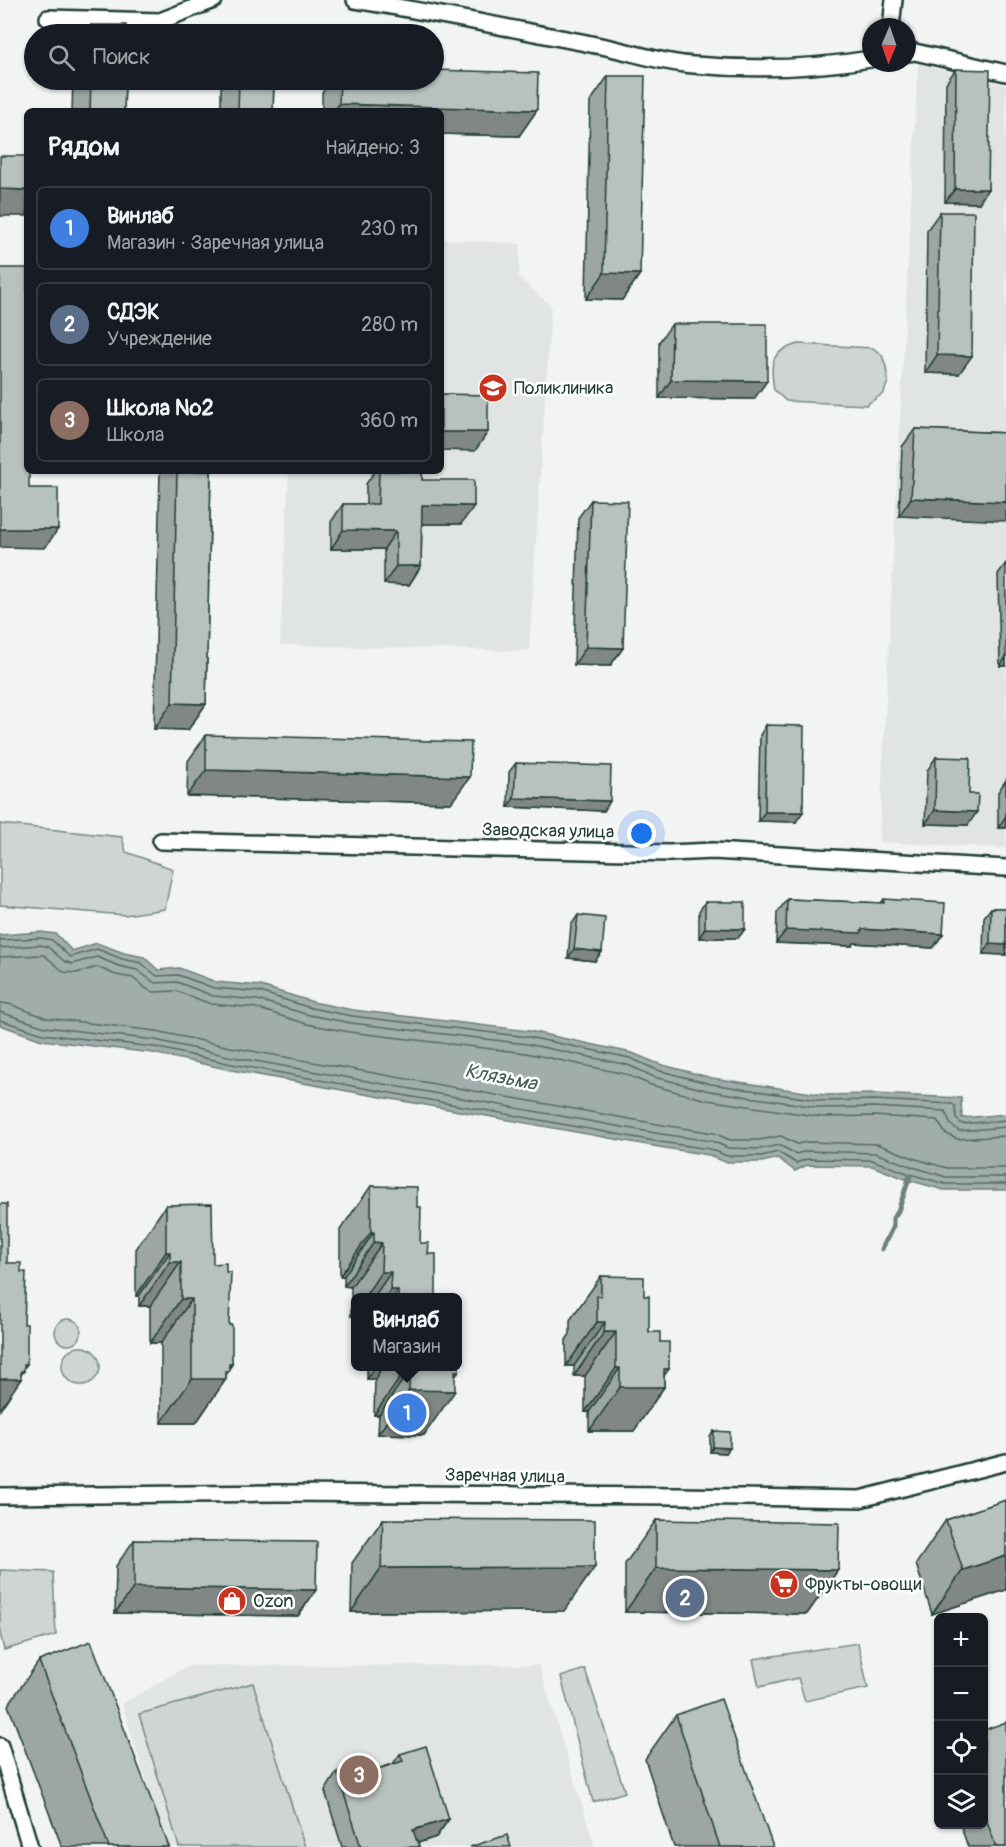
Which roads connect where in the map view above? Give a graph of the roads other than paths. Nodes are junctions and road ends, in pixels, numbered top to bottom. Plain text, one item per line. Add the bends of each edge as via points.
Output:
1 (213, 0) edge
2 (355, 0) edge
3 (894, 0) edge
4 (48, 18) dead end
5 (892, 18) edge
6 (916, 52) edge
7 (862, 60) edge
8 (1006, 73) edge
9 (161, 842) dead end
10 (1006, 868) edge
11 (1006, 1462) edge
12 (0, 1496) edge
13 (0, 1746) edge
14 (30, 1847) edge

1 - 4 street via 160,21
2 - 7 street via 694,66 770,68
3 - 5 street
6 - 8 street
9 - 10 street, Заводская улица via 713,851
11 - 12 street, Заречная улица via 860,1499 291,1493
13 - 14 street

